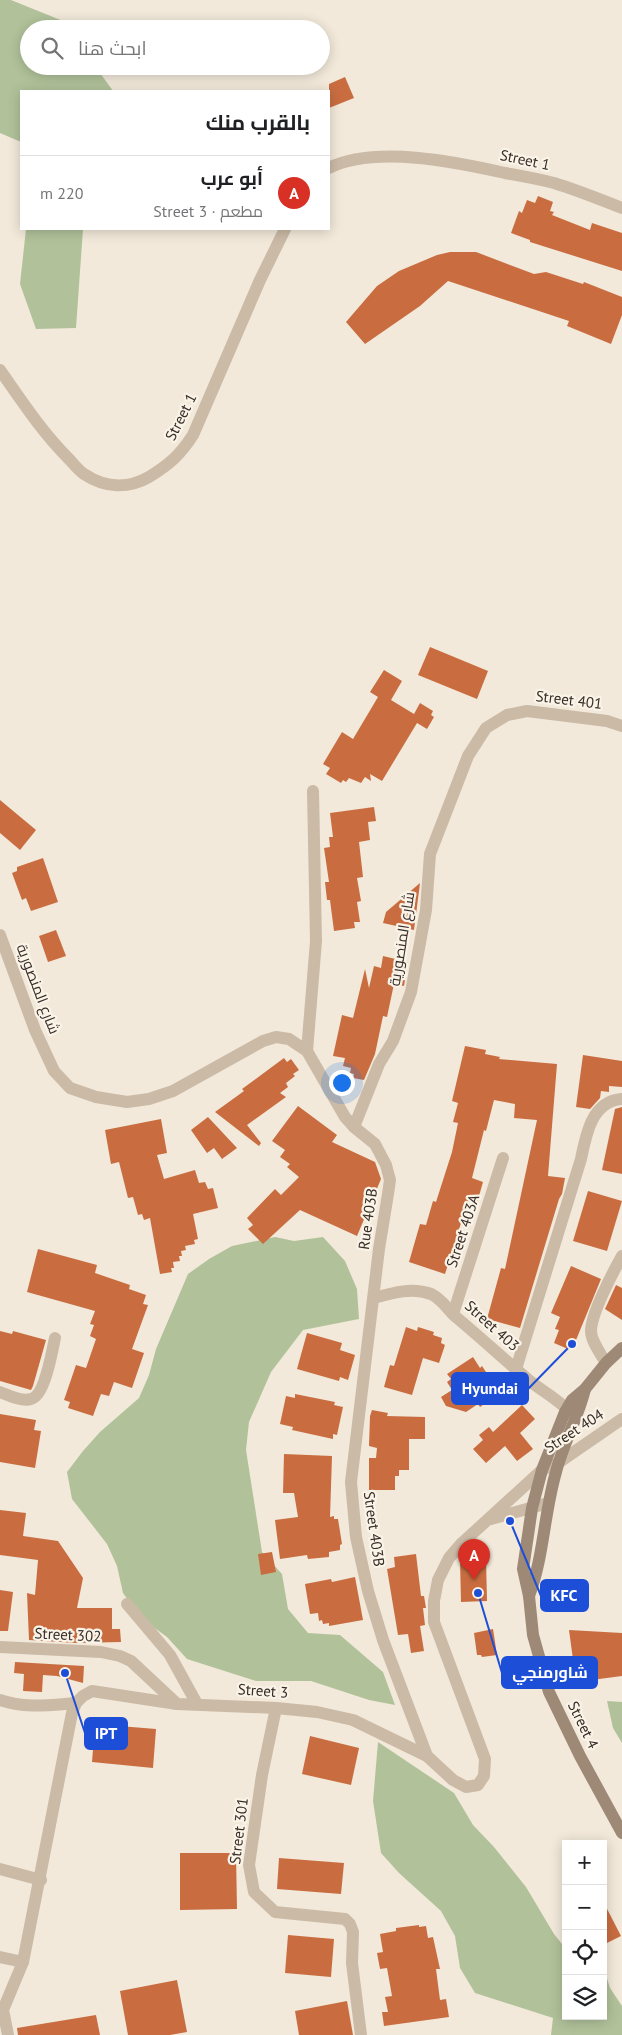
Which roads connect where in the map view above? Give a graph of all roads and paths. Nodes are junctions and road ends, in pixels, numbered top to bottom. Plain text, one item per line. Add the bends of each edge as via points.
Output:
1 (330, 168) edge
2 (622, 208) edge
3 (285, 230) edge
4 (0, 370) edge
5 (622, 726) edge
6 (486, 728) joint
7 (313, 791) dead end
8 (0, 935) edge
9 (308, 1051) junction
10 (622, 1099) edge
11 (354, 1128) junction
12 (503, 1158) dead end
13 (622, 1256) edge
14 (374, 1298) junction
15 (453, 1314) junction
16 (55, 1338) dead end
17 (622, 1348) edge
18 (606, 1363) junction
19 (516, 1369) junction
20 (0, 1392) edge
21 (572, 1413) junction
22 (622, 1419) edge
23 (558, 1463) junction
24 (542, 1470) junction
25 (548, 1503) junction
26 (532, 1508) junction
27 (489, 1519) junction
28 (529, 1596) junction
29 (127, 1604) dead end
30 (0, 1647) edge
31 (0, 1700) edge
32 (76, 1703) junction
33 (176, 1704) junction
34 (197, 1704) junction
35 (276, 1708) junction
36 (427, 1756) junction
37 (622, 1833) edge
38 (0, 1869) edge
39 (41, 1880) junction
40 (0, 1957) edge
41 (23, 1962) junction
42 (2, 2011) edge
43 (8, 2035) edge
44 (361, 2035) edge

1 - 2 street, Street 1 via 368,157 461,164 554,183
3 - 4 street, Street 1 via 193,435 179,456 143,480 113,486 83,474 58,449
5 - 6 street, Street 401 via 607,721 527,711 507,715
6 - 11 street, شارع المنصورية via 468,756 430,854 426,910 411,992
7 - 9 street via 316,941
8 - 9 street, شارع المنصورية via 35,1030 54,1071 70,1088 96,1098 127,1102 149,1100 173,1091 263,1040 276,1037
9 - 11 street
10 - 19 street via 605,1104 587,1128 581,1158
11 - 14 street, Rue 403B via 375,1144 390,1180
12 - 15 street, Street 403A
13 - 18 street via 591,1331
14 - 15 street, Street 403 via 400,1292 430,1294 442,1300
14 - 36 street, Street 403B via 351,1482 356,1537 380,1632
15 - 19 street, Street 403
16 - 20 street via 38,1394 32,1399 25,1399
17 - 18 main road, Street 4
18 - 21 main road, Street 4 via 572,1400
19 - 21 street, Street 403
21 - 23 main road, Street 4
21 - 24 main road, Street 4
22 - 23 street, Street 404
23 - 24 street, Street 404
23 - 25 main road, Street 4
24 - 26 main road, Street 4
24 - 27 street, Street 3
25 - 26 street, Street 3
25 - 28 main road, Street 4 via 537,1574
26 - 27 street, Street 3
26 - 28 main road, Street 4 via 523,1569
27 - 36 street, Street 3 via 449,1558 438,1580 434,1601 434,1622 485,1759 484,1776 478,1785 466,1787 453,1780
28 - 37 main road, Street 4 via 533,1635 549,1692
29 - 34 street via 170,1656
30 - 33 street, Street 302 via 101,1652 120,1656 131,1661
31 - 32 street via 33,1707
32 - 33 street, Street 3 via 92,1692
32 - 39 street via 67,1732
33 - 34 street, Street 3
34 - 35 street, Street 3
35 - 36 street, Street 3 via 353,1720
35 - 44 street, Street 301 via 250,1856 254,1892 275,1912 345,1919 350,1924
38 - 39 street
39 - 41 street
40 - 41 street
41 - 42 street
42 - 43 street

